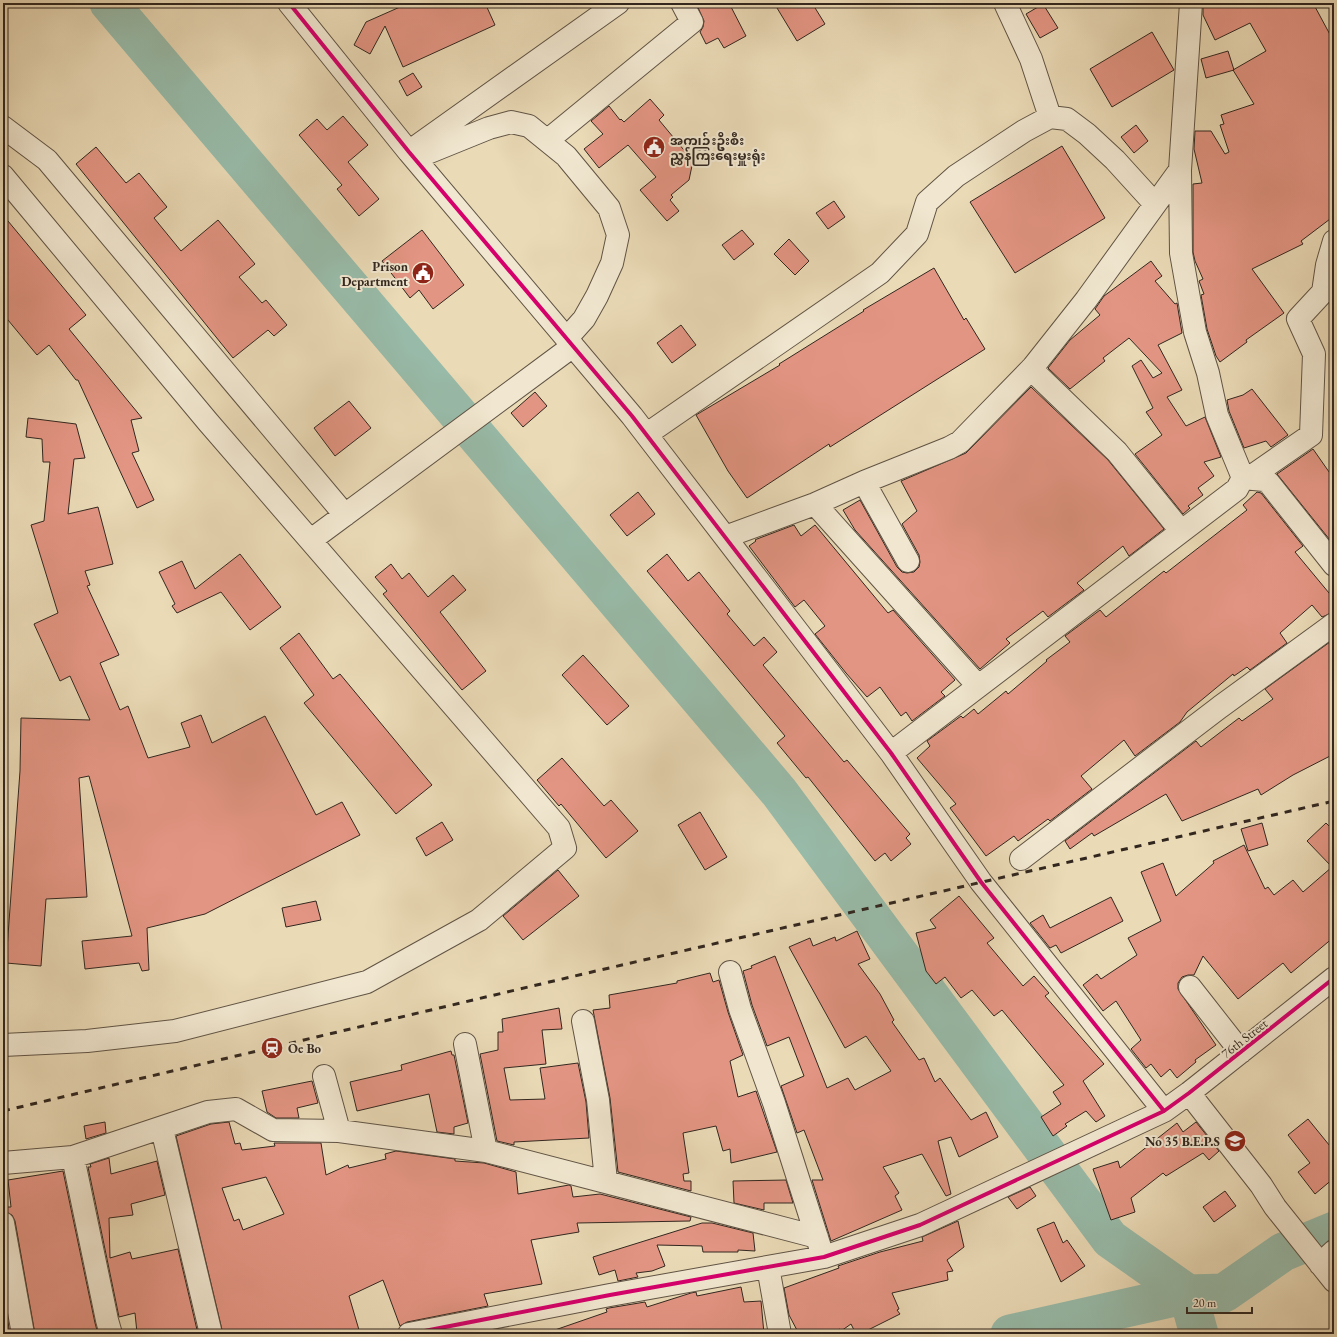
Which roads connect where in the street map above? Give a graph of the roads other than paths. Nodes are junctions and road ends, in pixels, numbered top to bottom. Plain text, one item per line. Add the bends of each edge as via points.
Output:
1 (290, 3) edge
2 (618, 3) edge
3 (682, 3) edge
4 (1005, 3) edge
5 (1191, 3) edge
6 (1050, 116) junction
7 (3, 126) edge
8 (548, 140) junction
9 (412, 155) junction
10 (1180, 170) junction
11 (3, 176) edge
12 (1155, 204) junction
13 (1334, 241) edge
14 (570, 342) junction
15 (1031, 369) junction
16 (647, 434) junction
17 (1246, 478) junction
18 (864, 482) junction
19 (815, 504) junction
20 (345, 515) junction
21 (1181, 531) junction
22 (725, 537) junction
23 (311, 540) junction
24 (908, 561) dead end
25 (1334, 565) edge
26 (1334, 624) edge
27 (978, 686) junction
28 (890, 753) junction
29 (1021, 859) dead end
30 (730, 972) dead end
31 (1334, 978) edge
32 (1190, 987) dead end
33 (583, 1021) dead end
34 (465, 1044) dead end
35 (3, 1045) edge
36 (1241, 1052) junction
37 (324, 1076) dead end
38 (1189, 1093) junction
39 (1164, 1110) junction
40 (162, 1129) junction
41 (339, 1131) junction
42 (486, 1151) junction
43 (73, 1157) junction
44 (3, 1163) edge
45 (606, 1181) junction
46 (3, 1223) edge
47 (817, 1237) junction
48 (824, 1257) junction
49 (1327, 1257) edge
50 (768, 1267) junction
51 (1334, 1281) edge
52 (23, 1334) edge
53 (111, 1334) edge
54 (211, 1334) edge
55 (409, 1334) edge
56 (780, 1334) edge

1 - 9 street
2 - 9 street
3 - 8 street via 692,22
4 - 6 street via 1031,59
5 - 10 street
6 - 12 street via 1067,119 1087,134
6 - 16 street via 956,176 927,202 917,234 880,273
7 - 20 street via 47,160
8 - 9 street via 530,126 511,122
8 - 14 street via 566,156 609,208 618,235 612,263 597,296
9 - 14 street
10 - 12 street
10 - 17 street via 1181,253 1195,332 1208,373 1217,415
11 - 23 street via 208,422
12 - 15 street via 1086,300
13 - 17 street via 1323,292 1298,319 1314,354 1311,435
14 - 16 street
14 - 20 street via 514,391
15 - 18 street via 960,442
15 - 21 street via 1117,452
16 - 22 street
17 - 21 street via 1236,489
17 - 25 street via 1270,483
18 - 19 street
18 - 24 street
19 - 22 street
19 - 27 street
20 - 23 street
21 - 27 street
22 - 28 street
23 - 35 street via 559,828 565,848 479,920 366,982 175,1031 87,1041
26 - 29 street via 1220,707
27 - 28 street
28 - 39 street via 981,882
30 - 47 street via 740,1009 774,1103
31 - 36 street, 76th Street
32 - 36 street
33 - 45 street via 598,1100
34 - 42 street
36 - 38 street, 76th Street
37 - 41 street
38 - 39 street, 76th Street
38 - 49 street via 1306,1247
39 - 48 street, 76th Street via 920,1225
40 - 41 street via 208,1112 236,1109 273,1130
40 - 43 street
40 - 54 street
41 - 42 street
42 - 45 street
43 - 44 street
43 - 53 street
45 - 47 street
46 - 52 street
47 - 48 street
48 - 50 street, 76th Street
49 - 51 street
50 - 55 street, 76th Street
50 - 56 street

